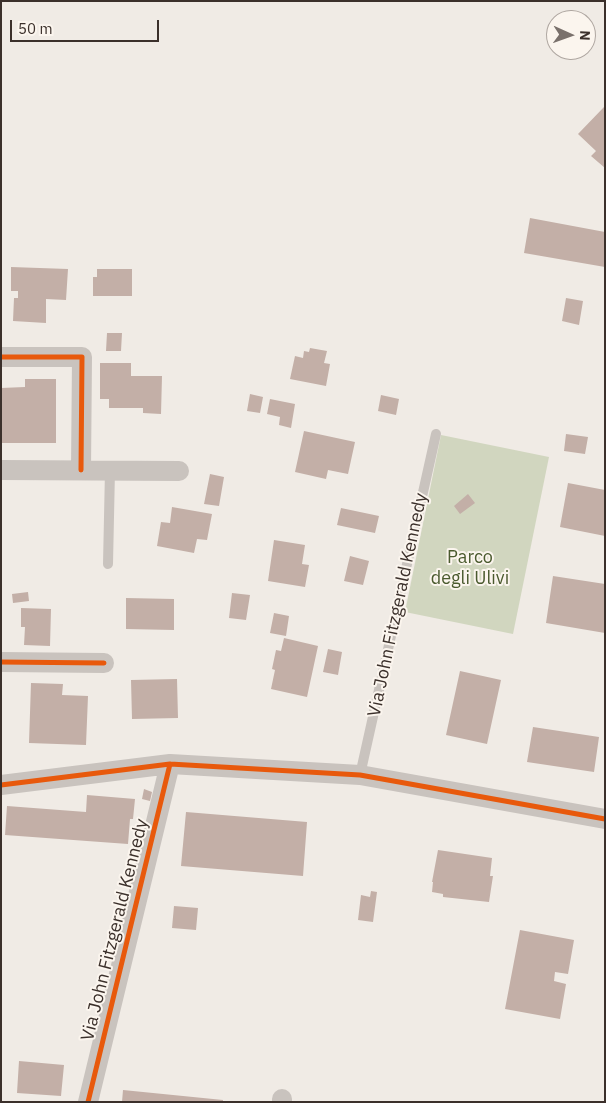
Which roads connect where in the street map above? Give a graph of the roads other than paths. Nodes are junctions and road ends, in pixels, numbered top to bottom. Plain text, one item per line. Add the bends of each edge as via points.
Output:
1 (1, 357) edge
2 (436, 434) dead end
3 (1, 470) edge
4 (81, 470) junction
5 (110, 470) junction
6 (180, 471) dead end
7 (108, 564) dead end
8 (1, 662) edge
9 (104, 663) dead end
10 (170, 764) junction
11 (360, 775) junction
12 (1, 785) edge
13 (605, 819) edge
14 (88, 1102) edge

1 - 4 street via 82,357
2 - 11 lane, Via John Fitzgerald Kennedy
3 - 4 street
4 - 5 street
5 - 6 street
5 - 7 lane
8 - 9 street
10 - 11 street
10 - 12 street
10 - 14 street, Via John Fitzgerald Kennedy
11 - 13 street

